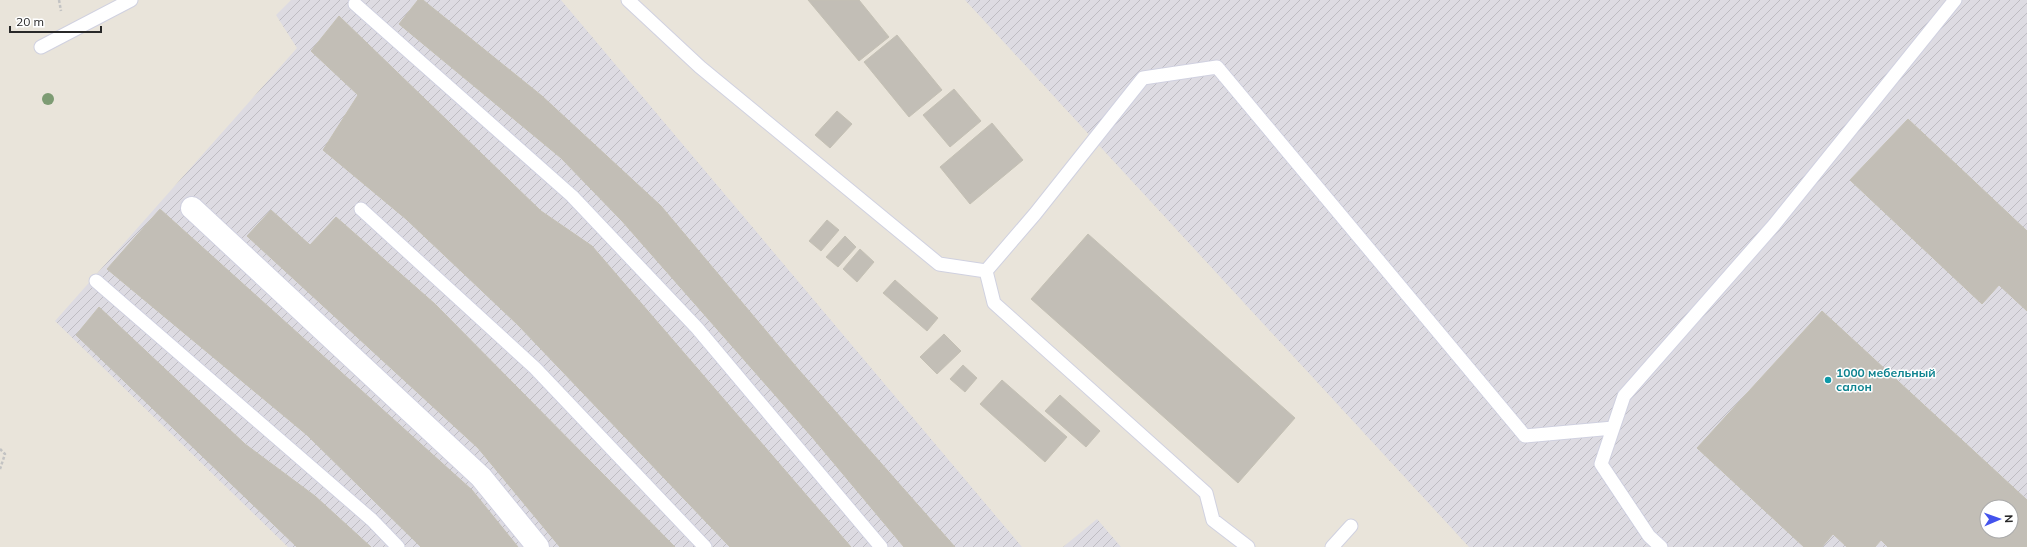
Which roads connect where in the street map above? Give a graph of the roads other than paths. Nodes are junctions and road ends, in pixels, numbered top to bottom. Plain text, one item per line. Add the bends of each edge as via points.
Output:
1 (132, 0) edge
2 (628, 0) edge
3 (1955, 0) edge
4 (355, 4) dead end
5 (41, 46) dead end
6 (192, 208) dead end
7 (361, 209) dead end
8 (986, 271) junction
9 (96, 281) dead end
10 (1613, 428) junction
11 (1351, 526) dead end
12 (398, 547) edge
13 (538, 547) edge
14 (705, 547) edge
15 (881, 547) edge
16 (1248, 547) edge
17 (1332, 547) edge
18 (1661, 547) edge

1 - 5 lane
2 - 8 lane via 700,67 939,264
3 - 10 lane via 1774,225 1624,396
4 - 15 lane via 572,196 697,328
6 - 13 street via 481,477
7 - 14 lane via 535,368
8 - 10 lane via 1143,78 1217,67 1525,436
8 - 16 lane via 994,302 1206,492 1213,520
9 - 12 lane via 372,520
10 - 18 lane via 1601,464 1649,536
11 - 17 lane

